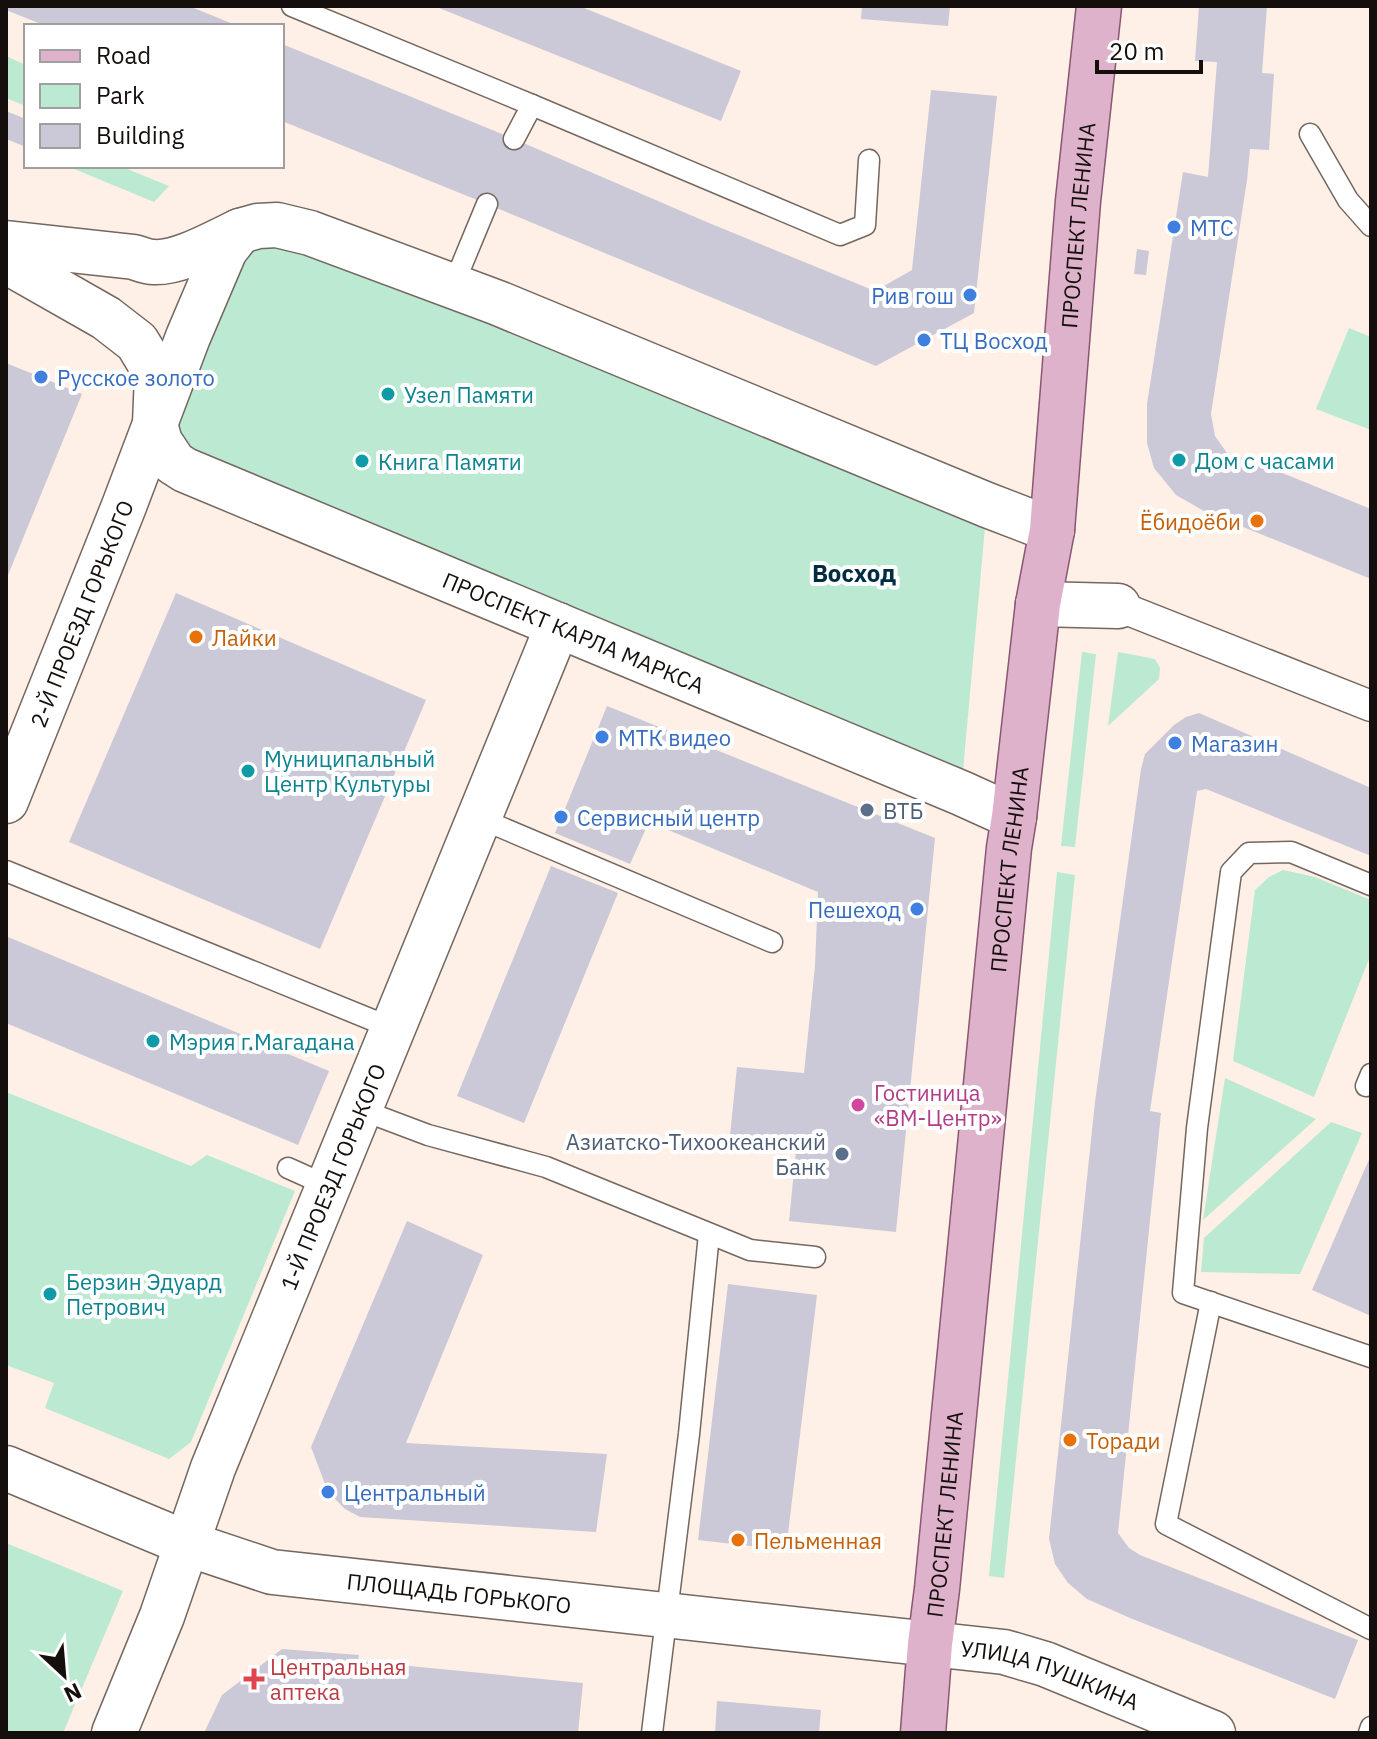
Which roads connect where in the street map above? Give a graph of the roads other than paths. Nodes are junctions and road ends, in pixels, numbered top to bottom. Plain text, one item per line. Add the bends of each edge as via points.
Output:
1 (292, 6) edge
2 (1099, 6) edge
3 (532, 105) junction
4 (1310, 134) dead end
5 (514, 139) dead end
6 (869, 160) dead end
7 (487, 204) dead end
8 (1371, 226) edge
9 (240, 231) junction
10 (6, 243) edge
11 (6, 261) edge
12 (453, 286) junction
13 (155, 424) junction
14 (1052, 530) junction
15 (1038, 604) junction
16 (1118, 606) joint
17 (558, 625) junction
18 (1371, 706) edge
19 (6, 801) edge
20 (1014, 817) junction
21 (479, 818) junction
22 (6, 871) edge
23 (1371, 885) edge
24 (772, 942) dead end
25 (392, 1028) junction
26 (359, 1109) junction
27 (288, 1168) dead end
28 (328, 1186) junction
29 (709, 1234) junction
30 (815, 1257) dead end
31 (1211, 1302) junction
32 (1371, 1357) edge
33 (6, 1468) edge
34 (188, 1544) junction
35 (665, 1615) junction
36 (1371, 1629) edge
37 (930, 1644) junction
38 (114, 1733) edge
39 (652, 1733) edge
40 (923, 1733) edge
41 (1213, 1733) edge

1 - 3 lane
2 - 14 main road, ПРОСПЕКТ ЛЕНИНА
3 - 5 lane
3 - 6 lane via 840,235 865,225
4 - 8 lane via 1348,200
7 - 12 lane
9 - 10 street via 192,253 154,262
9 - 12 street via 277,225 310,233
9 - 13 street via 225,250
11 - 13 street, ПРОСПЕКТ КАРЛА МАРКСА via 106,318 137,342 157,375
12 - 14 street
13 - 17 street, ПРОСПЕКТ КАРЛА МАРКСА via 167,454 185,470
13 - 19 street, 2-Й ПРОЕЗД ГОРЬКОГО
14 - 15 main road, ПРОСПЕКТ ЛЕНИНА
15 - 16 street
15 - 20 main road, ПРОСПЕКТ ЛЕНИНА
16 - 18 street
17 - 20 street, ПРОСПЕКТ КАРЛА МАРКСА
17 - 21 street, 1-Й ПРОЕЗД ГОРЬКОГО
20 - 37 main road, ПРОСПЕКТ ЛЕНИНА
21 - 24 lane
21 - 25 street, 1-Й ПРОЕЗД ГОРЬКОГО
22 - 25 lane
23 - 31 lane via 1291,852 1249,853 1231,872 1197,1128 1183,1293
25 - 26 street, 1-Й ПРОЕЗД ГОРЬКОГО
26 - 28 street, 1-Й ПРОЕЗД ГОРЬКОГО
26 - 29 lane via 428,1135 546,1167
27 - 28 lane
28 - 34 street, 1-Й ПРОЕЗД ГОРЬКОГО via 213,1468
29 - 30 lane via 750,1250
29 - 35 lane
31 - 32 lane
31 - 36 lane via 1166,1524
33 - 34 street, ПЛОЩАДЬ ГОРЬКОГО
34 - 35 street, ПЛОЩАДЬ ГОРЬКОГО via 284,1574
34 - 38 street, 1-Й ПРОЕЗД ГОРЬКОГО
35 - 37 street, ПЛОЩАДЬ ГОРЬКОГО
35 - 39 lane
37 - 40 main road, ПРОСПЕКТ ЛЕНИНА
37 - 41 street, УЛИЦА ПУШКИНА via 1023,1657

